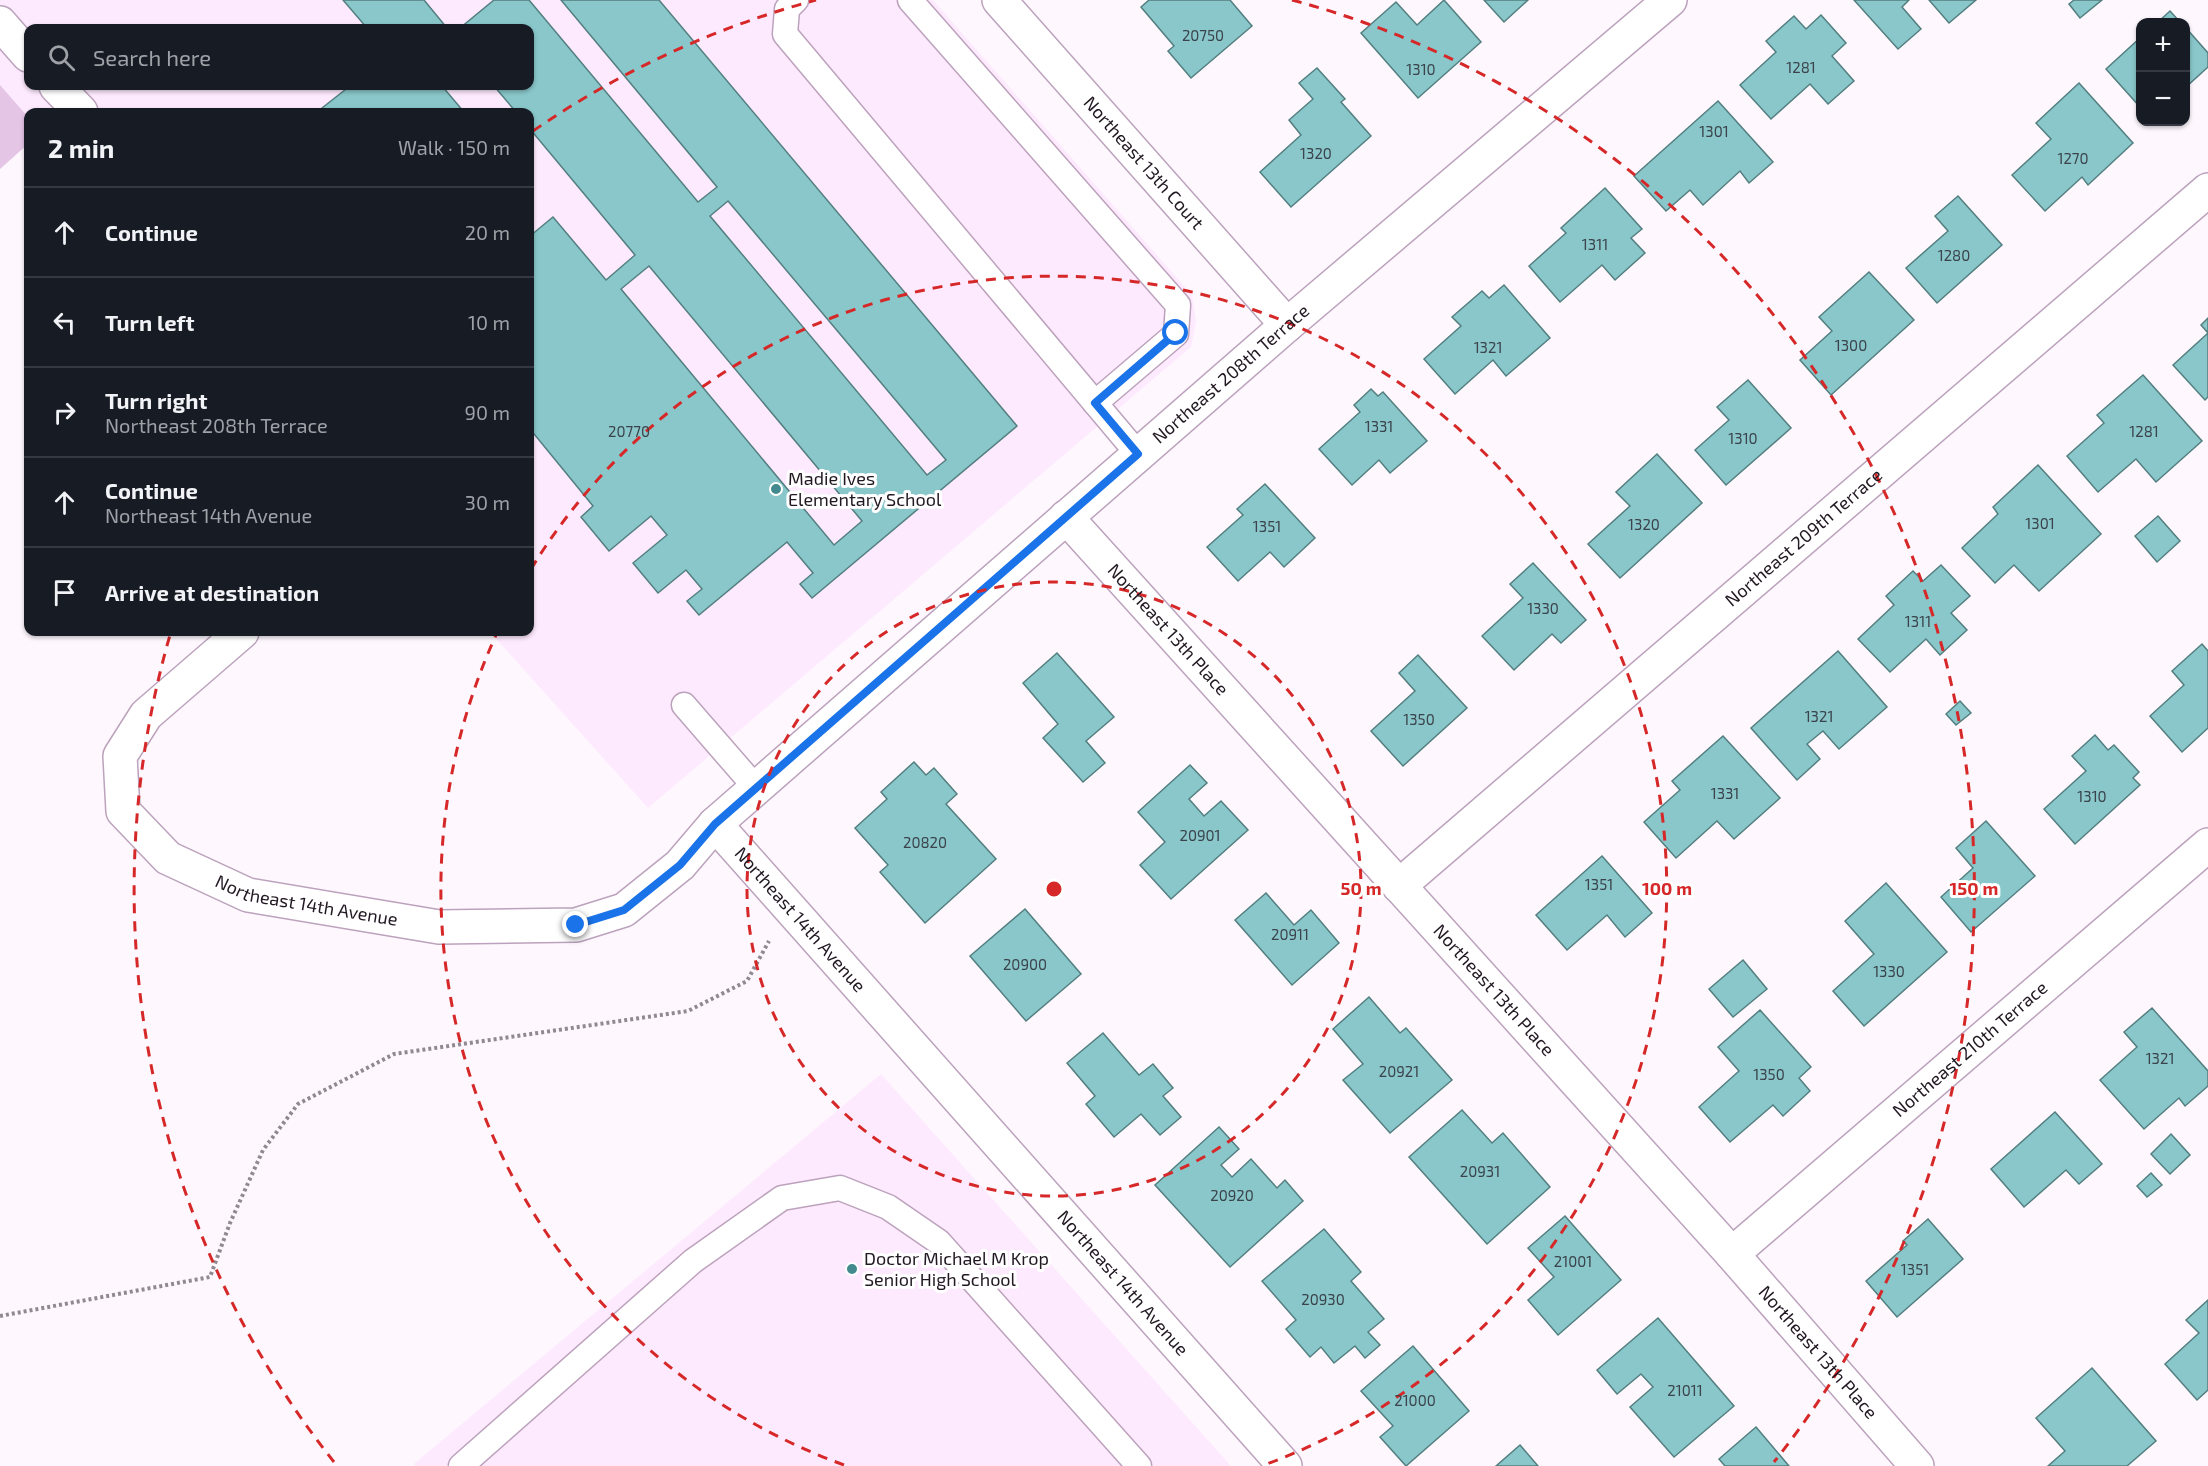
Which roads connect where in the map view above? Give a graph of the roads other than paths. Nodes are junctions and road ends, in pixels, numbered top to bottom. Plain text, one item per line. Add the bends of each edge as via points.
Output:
1 (796, 0) edge
2 (910, 0) edge
3 (999, 0) edge
4 (1670, 0) edge
5 (0, 23) edge
6 (24, 50) edge
7 (60, 90) edge
8 (77, 108) edge
9 (2208, 190) edge
10 (1287, 324) junction
11 (1095, 403) junction
12 (1138, 454) junction
13 (1066, 517) junction
14 (237, 636) edge
15 (684, 705) dead end
16 (756, 788) junction
17 (715, 824) junction
18 (2208, 845) edge
19 (1399, 886) junction
20 (1732, 1254) junction
21 (461, 1466) edge
22 (1139, 1466) edge
23 (1285, 1466) edge
24 (1917, 1466) edge

1 - 11 lane via 787,9 785,34
2 - 11 lane via 1178,305 1176,333
3 - 10 street, Northeast 13th Court
4 - 10 street, Northeast 208th Terrace
5 - 6 street
7 - 8 street
9 - 19 street, Northeast 209th Terrace
10 - 12 street, Northeast 208th Terrace
11 - 12 lane
12 - 13 street, Northeast 208th Terrace
13 - 16 street, Northeast 208th Terrace
13 - 19 street, Northeast 13th Place
14 - 17 street, Northeast 14th Avenue via 146,715 120,756 123,811 168,858 248,895 439,927 576,925 624,910 680,865
15 - 16 lane
16 - 17 street, Northeast 208th Terrace
17 - 23 street, Northeast 14th Avenue
18 - 20 street, Northeast 210th Terrace
19 - 20 street, Northeast 13th Place
20 - 24 street, Northeast 13th Place
21 - 22 lane via 693,1261 782,1198 840,1188 888,1207 939,1242

